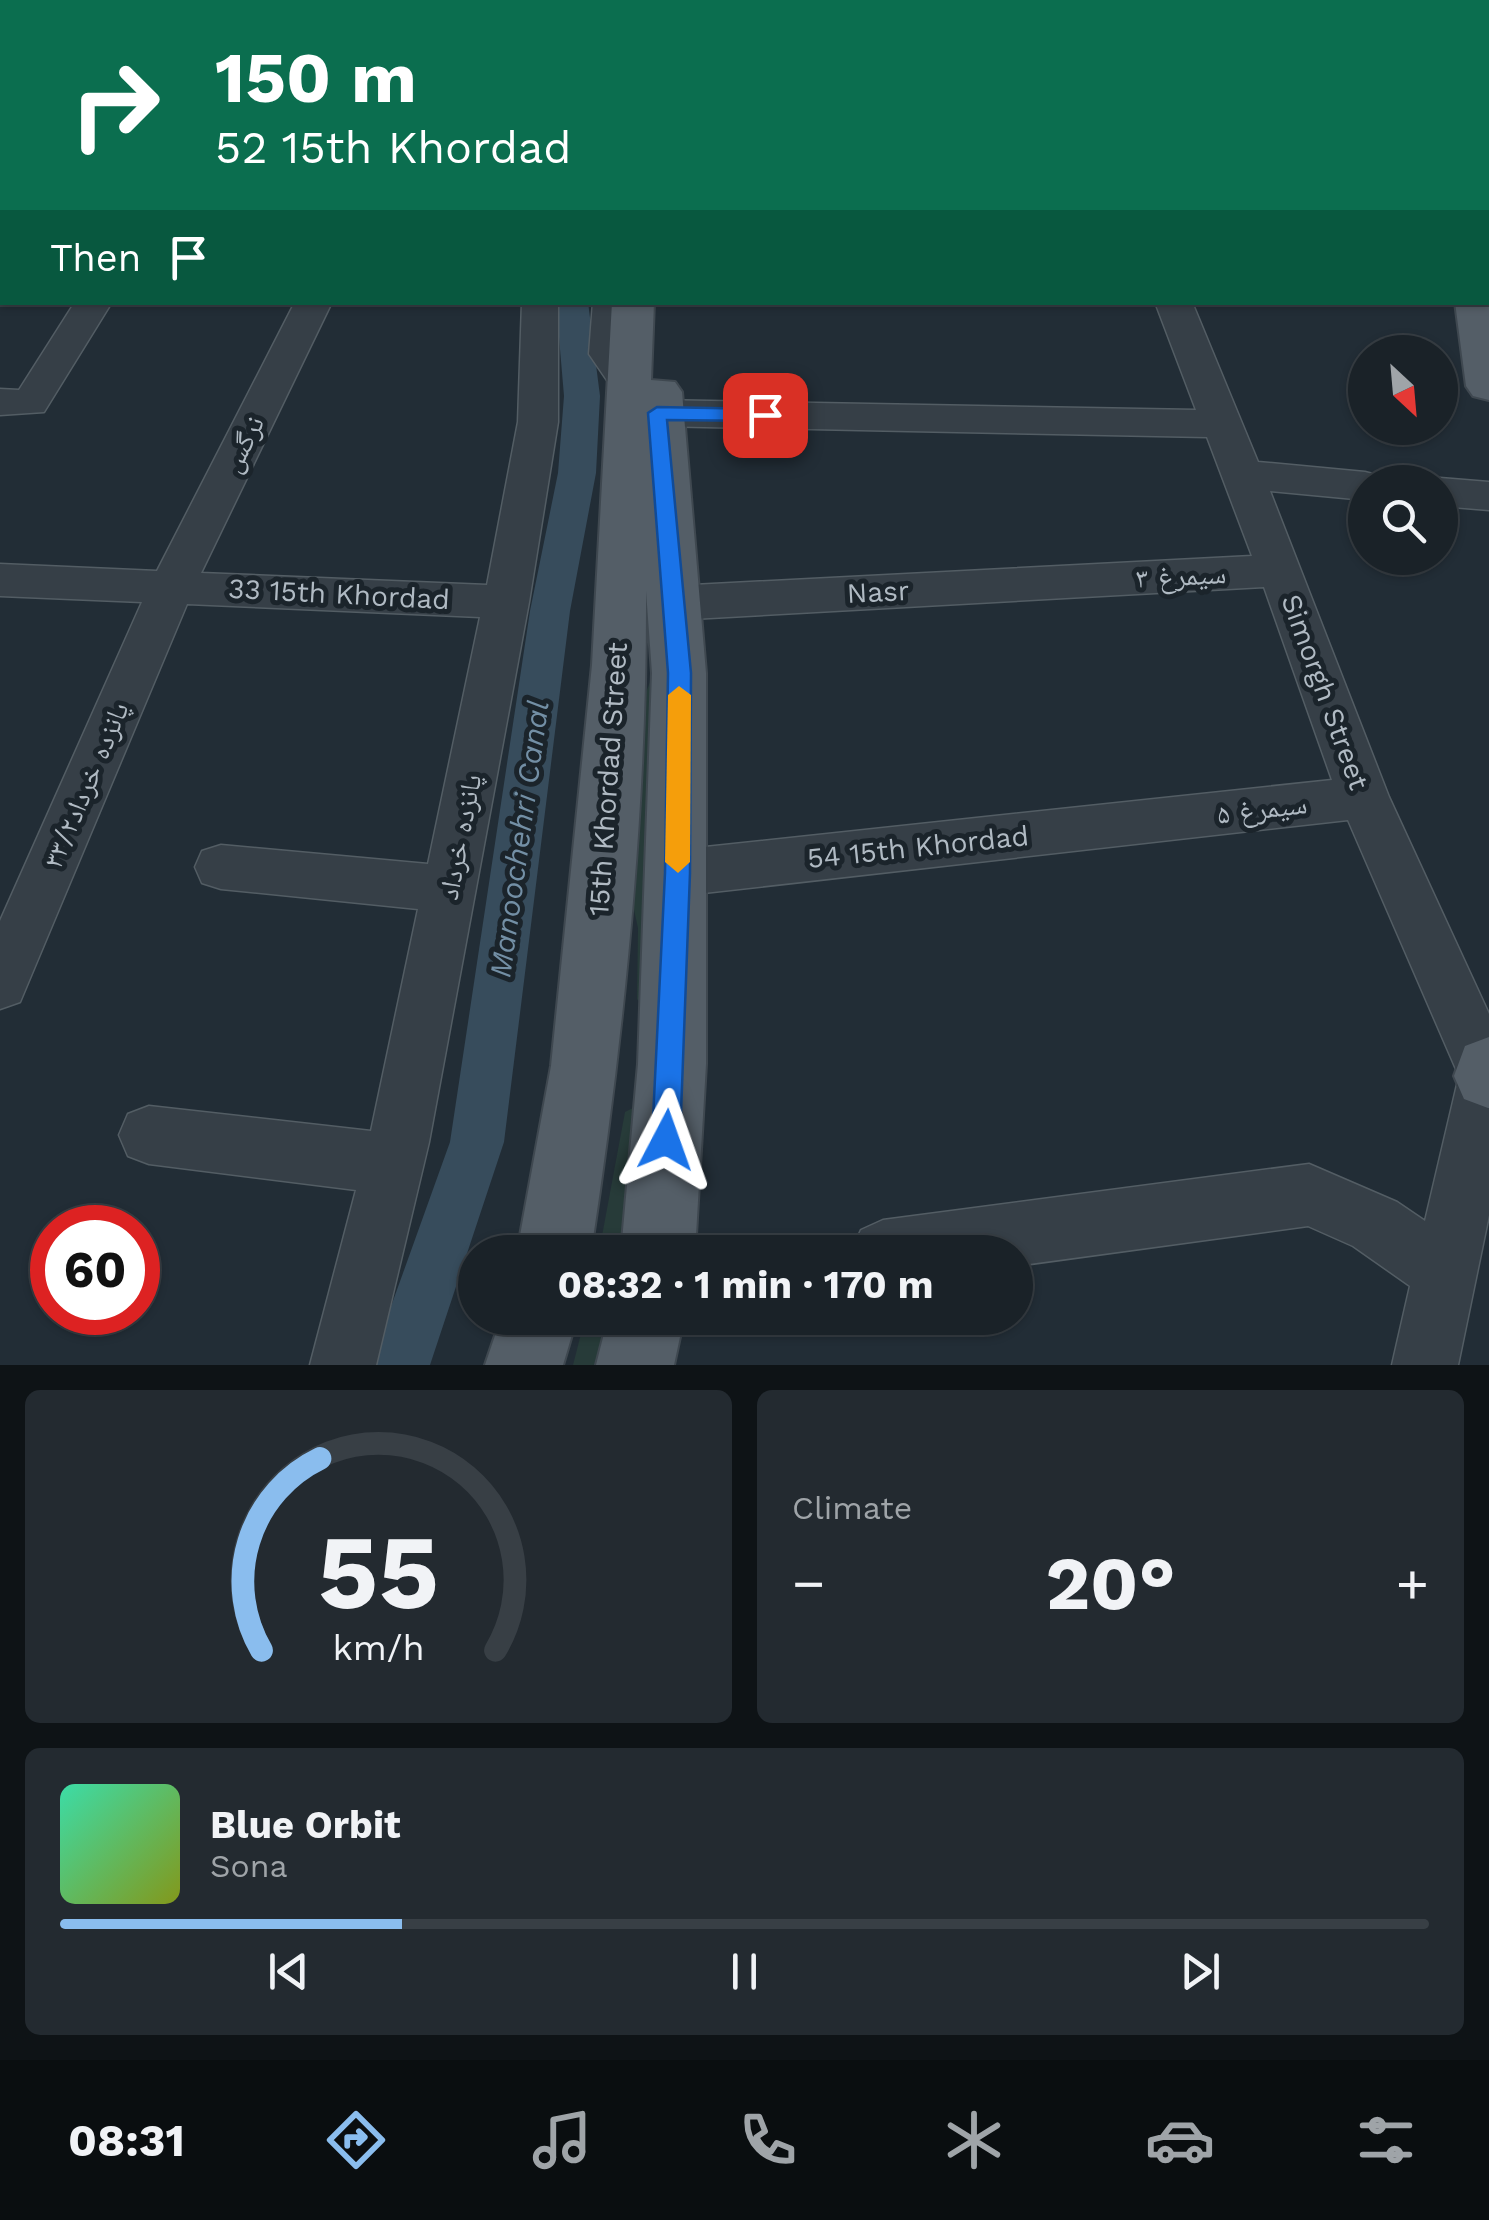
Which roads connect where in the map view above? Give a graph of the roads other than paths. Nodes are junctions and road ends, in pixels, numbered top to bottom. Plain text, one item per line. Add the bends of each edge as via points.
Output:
1 (92, 305) edge
2 (312, 305) edge
3 (540, 305) edge
4 (611, 305) edge
5 (632, 305) edge
6 (667, 305) edge
7 (1175, 305) edge
8 (1476, 305) edge
9 (1489, 386) edge
10 (643, 398) junction
11 (15, 402) edge
12 (1222, 424) junction
13 (1242, 475) junction
14 (1348, 484) edge
15 (1458, 493) edge
16 (1489, 496) edge
17 (1280, 570) junction
18 (0, 580) edge
19 (1082, 581) joint
20 (172, 586) junction
21 (506, 602) junction
22 (674, 602) junction
23 (1364, 797) junction
24 (1160, 820) joint
25 (221, 867) dead end
26 (678, 873) junction
27 (450, 889) junction
28 (0, 984) edge
29 (672, 1064) junction
30 (584, 1066) junction
31 (1489, 1073) edge
32 (150, 1134) dead end
33 (394, 1164) junction
34 (557, 1235) edge
35 (659, 1235) edge
36 (1010, 1235) edge
37 (1445, 1272) junction
38 (534, 1335) edge
39 (642, 1335) edge
40 (343, 1365) edge
41 (524, 1365) edge
42 (635, 1365) edge
43 (1425, 1365) edge

1 - 11 street
2 - 20 street, نرگس
3 - 21 street, پانزده خرداد via 538,422
4 - 10 street via 608,354
5 - 10 main road, 15th Khordad Street
6 - 10 main road, 15th Khordad Street
7 - 12 street, Simorgh Street
8 - 9 main road
10 - 12 street
10 - 22 main road, 15th Khordad Street
10 - 30 main road, 15th Khordad Street
12 - 13 street, Simorgh Street
13 - 14 street
13 - 17 street, Simorgh Street
15 - 16 street
17 - 19 street, سیمرغ ۳
17 - 23 street, Simorgh Street
18 - 20 street, 33 15th Khordad
19 - 22 street, Nasr
20 - 21 street, 33 15th Khordad
20 - 28 street, پانزده خرداد۳۳/۲
21 - 27 street, پانزده خرداد
22 - 26 main road, 15th Khordad Street
23 - 24 street, سیمرغ ۵
23 - 31 street, Simorgh Street
24 - 26 street, 54 15th Khordad
25 - 27 street
26 - 29 main road, 15th Khordad Street
27 - 33 street, پانزده خرداد
29 - 30 main road
29 - 35 main road, 15th Khordad Street
30 - 34 main road, 15th Khordad Street
31 - 37 street
32 - 33 street
33 - 40 street, پانزده خرداد
36 - 37 street via 1309,1195 1375,1224
37 - 43 street
38 - 41 main road
39 - 42 main road

